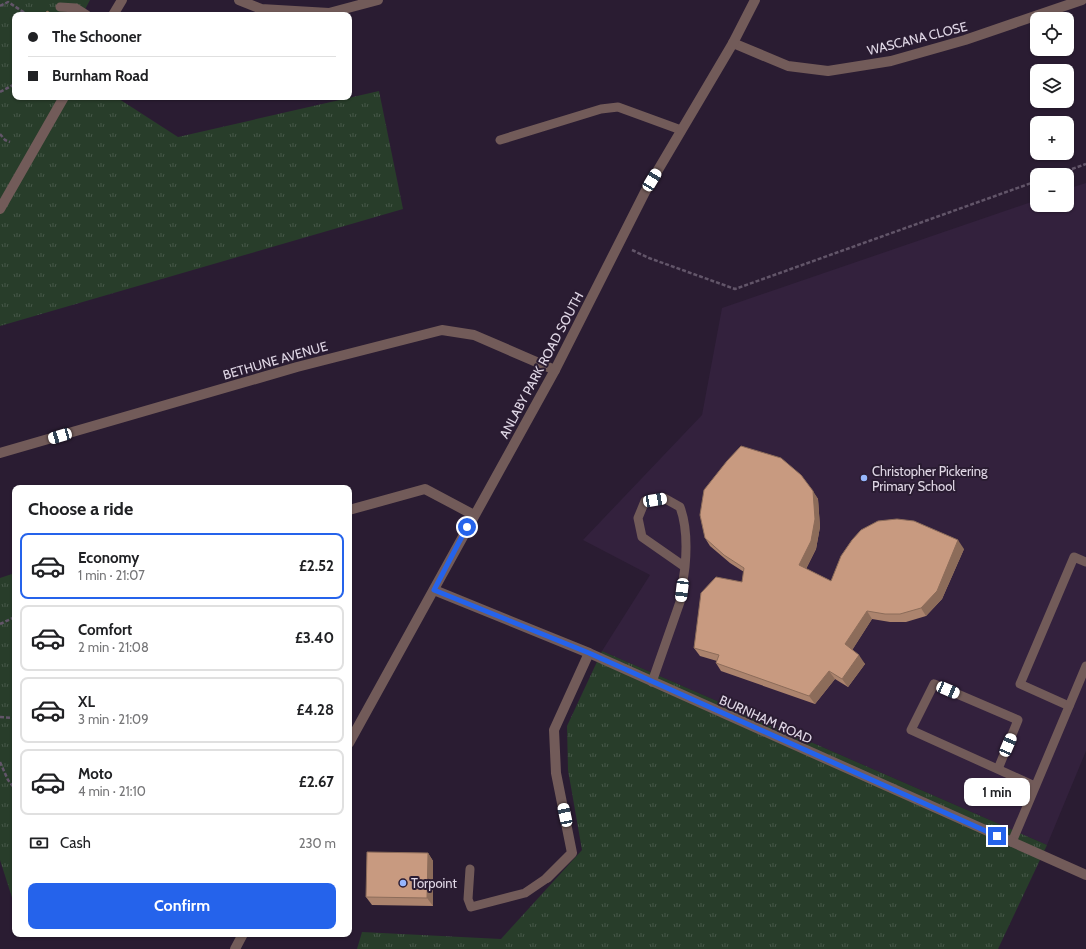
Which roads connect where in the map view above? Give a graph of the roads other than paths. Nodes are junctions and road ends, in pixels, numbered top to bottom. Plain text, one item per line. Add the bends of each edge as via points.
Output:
1 (122, 0) edge
2 (239, 0) edge
3 (378, 0) edge
4 (755, 0) edge
5 (1082, 0) edge
6 (60, 7) dead end
7 (82, 12) edge
8 (115, 12) edge
9 (312, 12) edge
10 (333, 12) edge
11 (733, 43) junction
12 (62, 100) edge
13 (682, 130) junction
14 (500, 140) dead end
15 (0, 209) edge
16 (555, 370) junction
17 (0, 453) edge
18 (352, 509) edge
19 (474, 515) junction
20 (1086, 562) edge
21 (685, 567) junction
22 (434, 590) junction
23 (589, 653) junction
24 (1086, 666) edge
25 (652, 682) junction
26 (1069, 706) junction
27 (352, 738) edge
28 (998, 769) junction
29 (1035, 786) junction
30 (1012, 842) junction
31 (470, 869) dead end
32 (1086, 875) edge
33 (547, 878) joint
34 (241, 937) edge
35 (235, 949) edge

1 - 8 street
2 - 9 street via 261,9
3 - 10 street
4 - 11 street, ANLABY PARK ROAD SOUTH
5 - 11 street, WASCANA CLOSE via 965,40 891,61 828,71 788,66
6 - 7 lane via 76,8
11 - 13 street, ANLABY PARK ROAD SOUTH
12 - 15 street
13 - 14 lane via 618,107 601,109
13 - 16 street, ANLABY PARK ROAD SOUTH via 645,192
16 - 17 street, BETHUNE AVENUE via 474,335 442,330 297,367
16 - 19 street, ANLABY PARK ROAD SOUTH
18 - 19 street via 426,489
19 - 22 street, ANLABY PARK ROAD SOUTH
20 - 26 lane via 1074,557 1020,684
21 - 21 lane via 642,537 638,518 645,501 664,498 680,507 684,518 687,547
21 - 25 lane via 680,602
22 - 23 street, BURNHAM ROAD
22 - 27 street, ANLABY PARK ROAD SOUTH
23 - 25 street, BURNHAM ROAD
23 - 33 street via 554,730 556,773 572,853
24 - 26 lane
25 - 30 street, BURNHAM ROAD
26 - 29 lane
28 - 28 lane via 910,730 934,684 1018,720
28 - 29 lane
29 - 30 lane
30 - 32 street, BURNHAM ROAD
31 - 33 lane via 468,899 472,907 525,893
34 - 35 street

